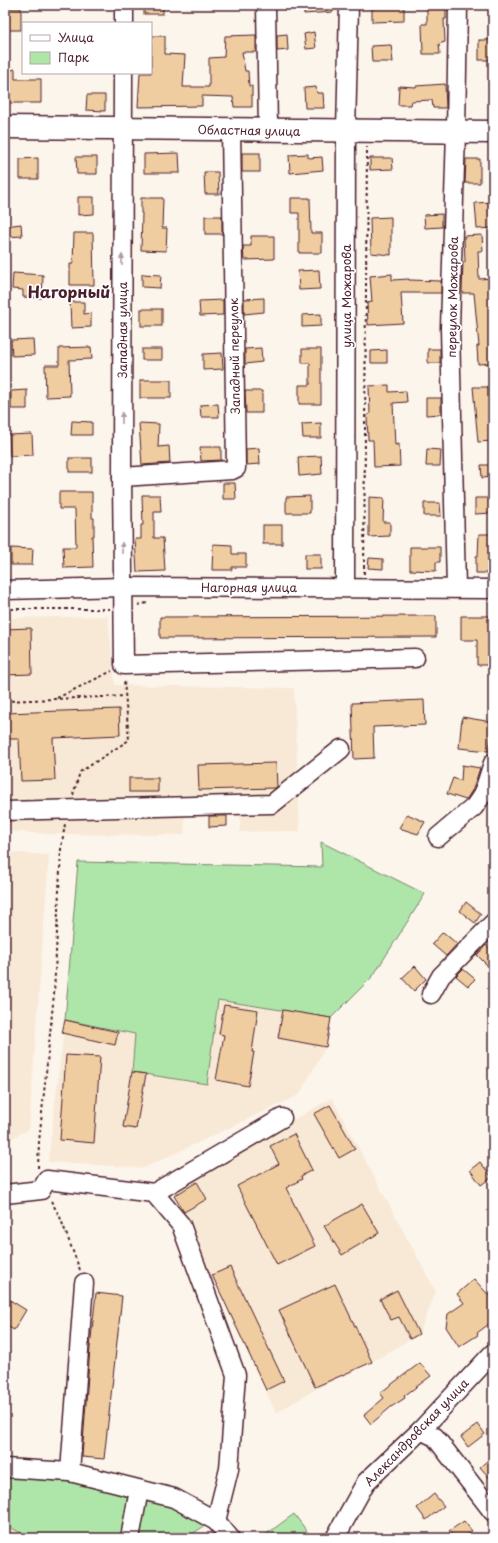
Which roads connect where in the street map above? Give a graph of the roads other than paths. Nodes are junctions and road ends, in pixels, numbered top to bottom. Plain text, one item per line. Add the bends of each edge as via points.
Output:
1 (124, 5) edge
2 (266, 5) edge
3 (349, 5) edge
4 (458, 5) edge
5 (124, 22) edge
6 (124, 74) edge
7 (5, 127) edge
8 (123, 129) junction
9 (231, 130) junction
10 (268, 130) junction
11 (346, 131) junction
12 (456, 132) junction
13 (493, 132) edge
14 (122, 477) junction
15 (122, 587) junction
16 (345, 587) junction
17 (456, 588) junction
18 (493, 589) edge
19 (5, 590) edge
20 (415, 658) dead end
21 (341, 748) dead end
22 (493, 762) edge
23 (5, 811) edge
24 (438, 837) dead end
25 (493, 923) edge
26 (431, 994) dead end
27 (282, 1118) dead end
28 (154, 1193) junction
29 (5, 1194) edge
30 (84, 1283) road end
31 (491, 1359) edge
32 (421, 1430) junction
33 (5, 1468) edge
34 (70, 1472) junction
35 (139, 1490) junction
36 (493, 1512) edge
37 (216, 1521) junction
38 (130, 1538) edge
39 (230, 1538) edge
40 (335, 1538) edge

1 - 5 street
2 - 10 street
3 - 11 street, улица Можарова
4 - 12 street, переулок Можарова
6 - 8 street, Западная улица
7 - 8 main road, Областная улица
8 - 9 main road, Областная улица
14 -> 8 street, Западная улица
9 - 10 main road, Областная улица
9 - 14 street, Западный переулок via 236,468
10 - 11 main road, Областная улица
11 - 12 main road, Областная улица
11 - 16 street, улица Можарова
12 - 13 main road, Областная улица
12 - 17 street, переулок Можарова via 450,328
15 -> 14 street, Западная улица
15 - 16 street, Нагорная улица
15 - 19 street, Нагорная улица
15 - 20 street, Западная улица via 124,672
16 - 17 street, Нагорная улица
17 - 18 street, Нагорная улица
21 - 23 street via 272,804
22 - 24 street via 483,794 474,807
25 - 26 street via 441,976
27 - 28 street
28 - 29 street via 47,1180 41,1190
28 - 37 street via 181,1225 236,1375 229,1470
30 - 34 street
31 - 32 street, Александровская улица
32 - 36 street via 434,1437
32 - 40 street, Александровская улица via 366,1482
33 - 34 street
34 - 35 street
35 - 37 street via 174,1498
35 - 38 street
37 - 39 street

